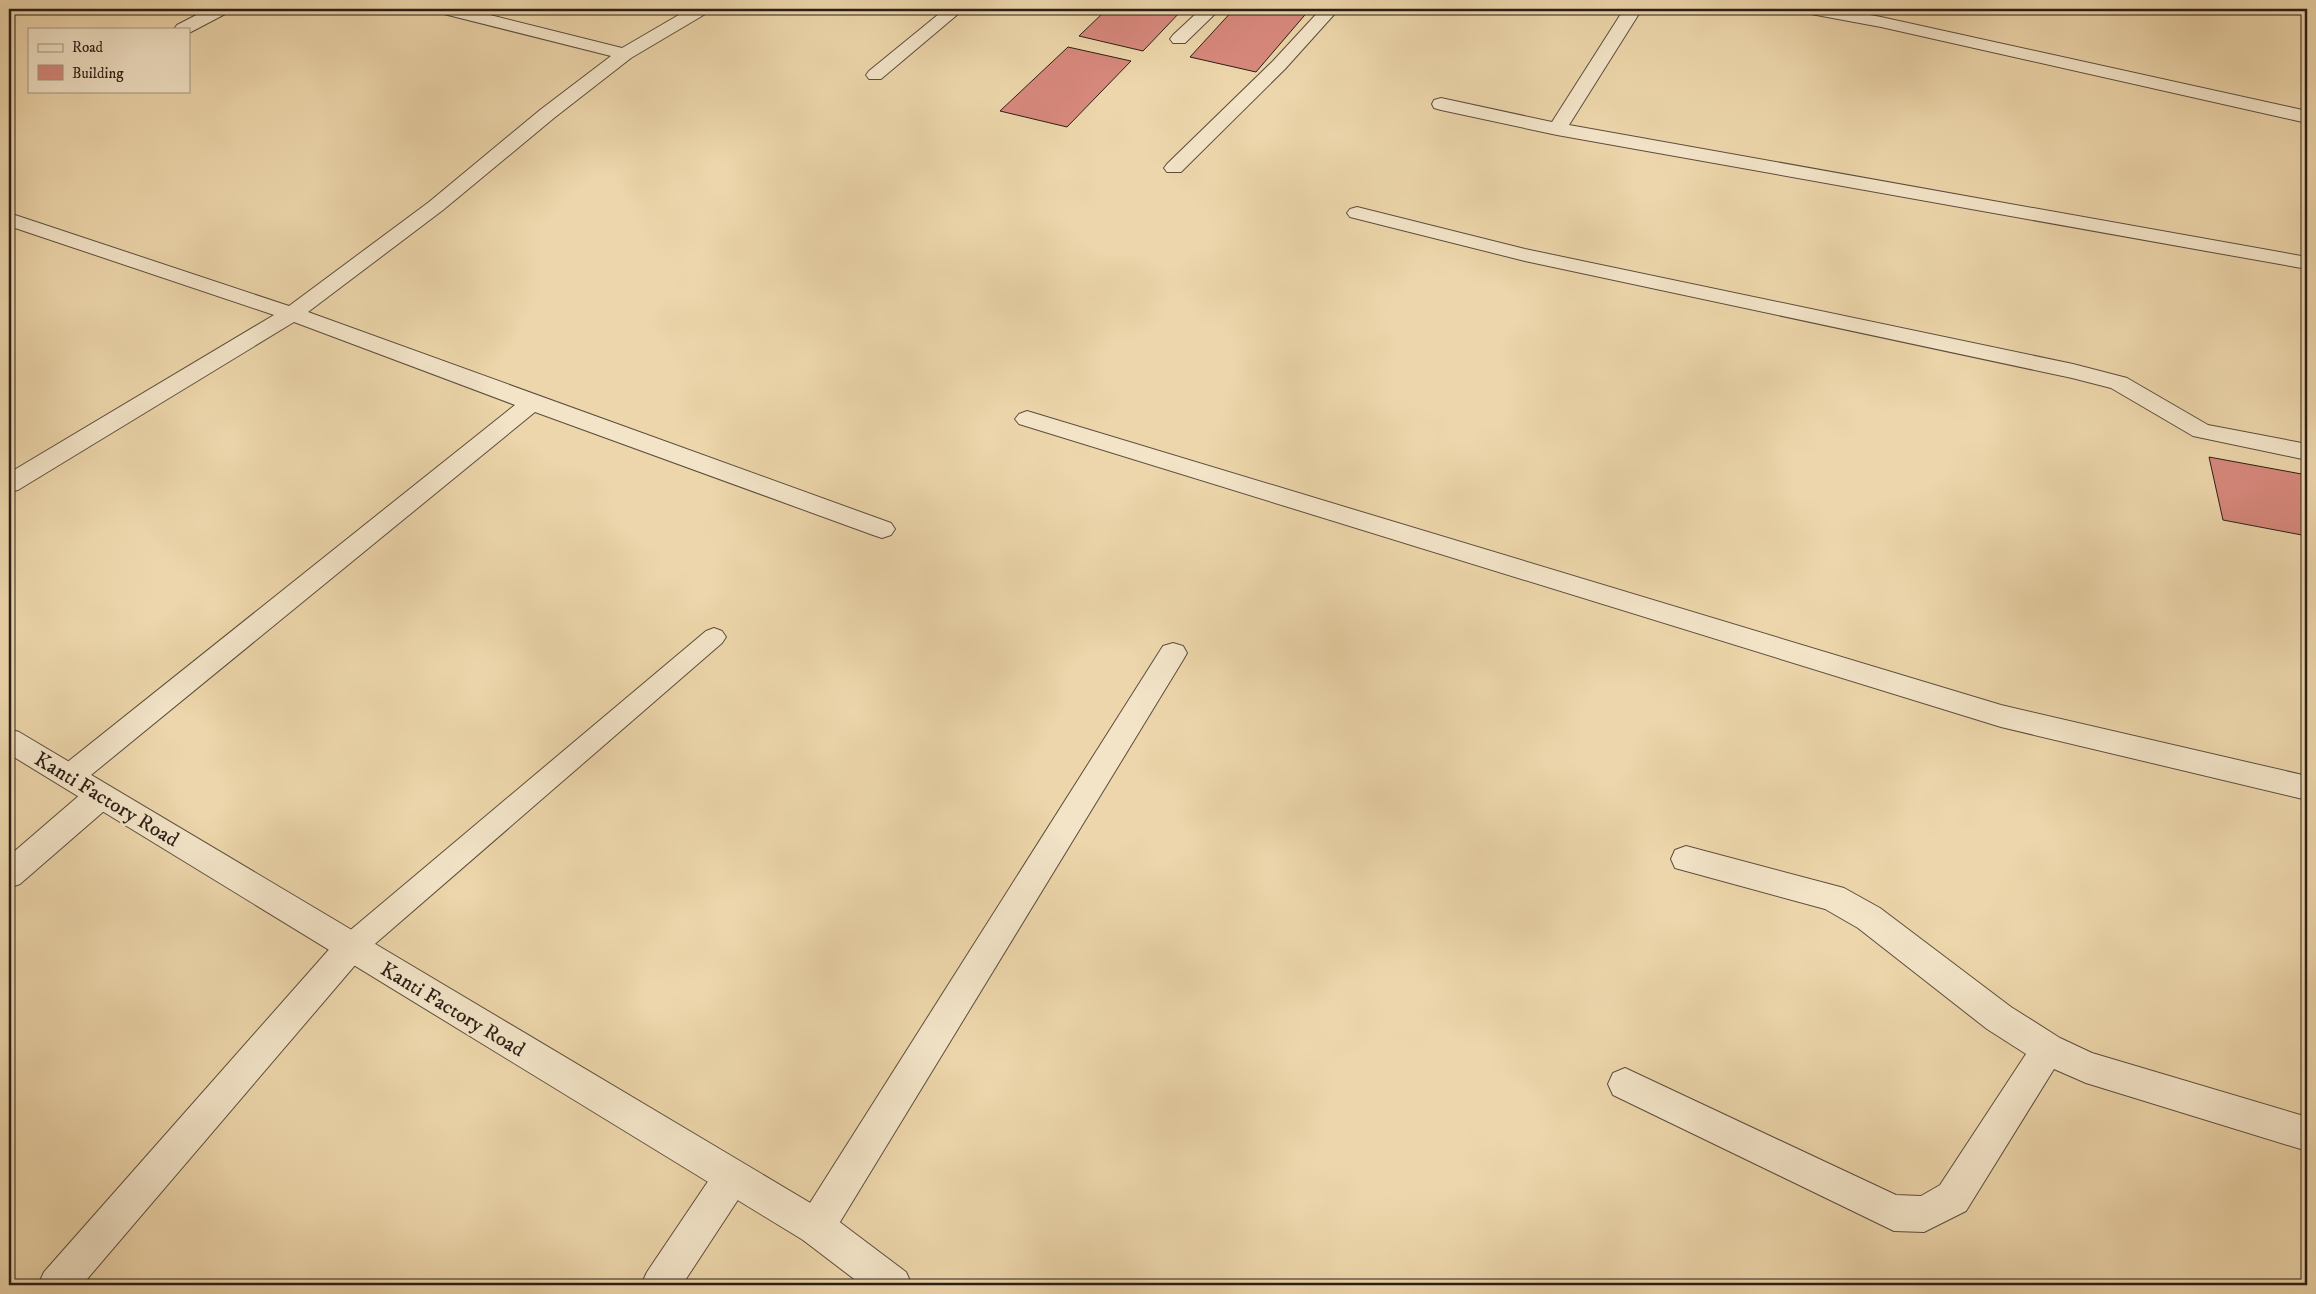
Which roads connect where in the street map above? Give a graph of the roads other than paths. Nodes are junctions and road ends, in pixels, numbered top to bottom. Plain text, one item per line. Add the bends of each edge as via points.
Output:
1 (221, 9) edge
2 (446, 9) edge
3 (701, 9) edge
4 (955, 9) edge
5 (1211, 9) edge
6 (1330, 9) edge
7 (1633, 9) edge
8 (1811, 9) edge
9 (185, 28) edge
10 (1179, 39) dead end
11 (626, 54) junction
12 (875, 75) dead end
13 (1441, 104) dead end
14 (2307, 117) edge
15 (1557, 129) junction
16 (1174, 168) dead end
17 (1356, 213) dead end
18 (9, 219) edge
19 (2307, 263) edge
20 (292, 314) junction
21 (532, 403) junction
22 (1027, 419) dead end
23 (2307, 452) edge
24 (9, 484) edge
25 (882, 529) dead end
26 (714, 637) dead end
27 (1173, 653) dead end
28 (9, 740) edge
29 (70, 776) junction
30 (2307, 788) edge
31 (100, 796) junction
32 (1686, 859) dead end
33 (9, 876) edge
34 (351, 947) junction
35 (2048, 1049) junction
36 (1625, 1084) dead end
37 (2307, 1134) edge
38 (732, 1177) junction
39 (816, 1227) junction
40 (57, 1285) edge
41 (660, 1285) edge
42 (893, 1285) edge

1 - 9 street
2 - 11 street
3 - 11 street
4 - 12 street
5 - 10 street
6 - 16 street via 1279,65
7 - 15 street
8 - 14 street
11 - 20 street via 436,206
13 - 15 street
15 - 19 street
17 - 23 street via 1526,255 2073,371 2119,383 2201,431
18 - 20 street
20 - 21 street
20 - 24 street
21 - 25 street
21 - 29 street
22 - 30 street via 2001,716
26 - 34 lane
27 - 39 street
28 - 29 street, Kanti Factory Road
29 - 31 street, Kanti Factory Road
31 - 33 street
31 - 34 street, Kanti Factory Road
32 - 35 street via 1833,898 1869,918 1999,1018
34 - 38 street, Kanti Factory Road
34 - 40 street
35 - 36 street via 1953,1198 1924,1214 1894,1213
35 - 37 street via 2086,1066
38 - 39 street, Kanti Factory Road
38 - 41 street
39 - 42 street, Kanti Factory Road

